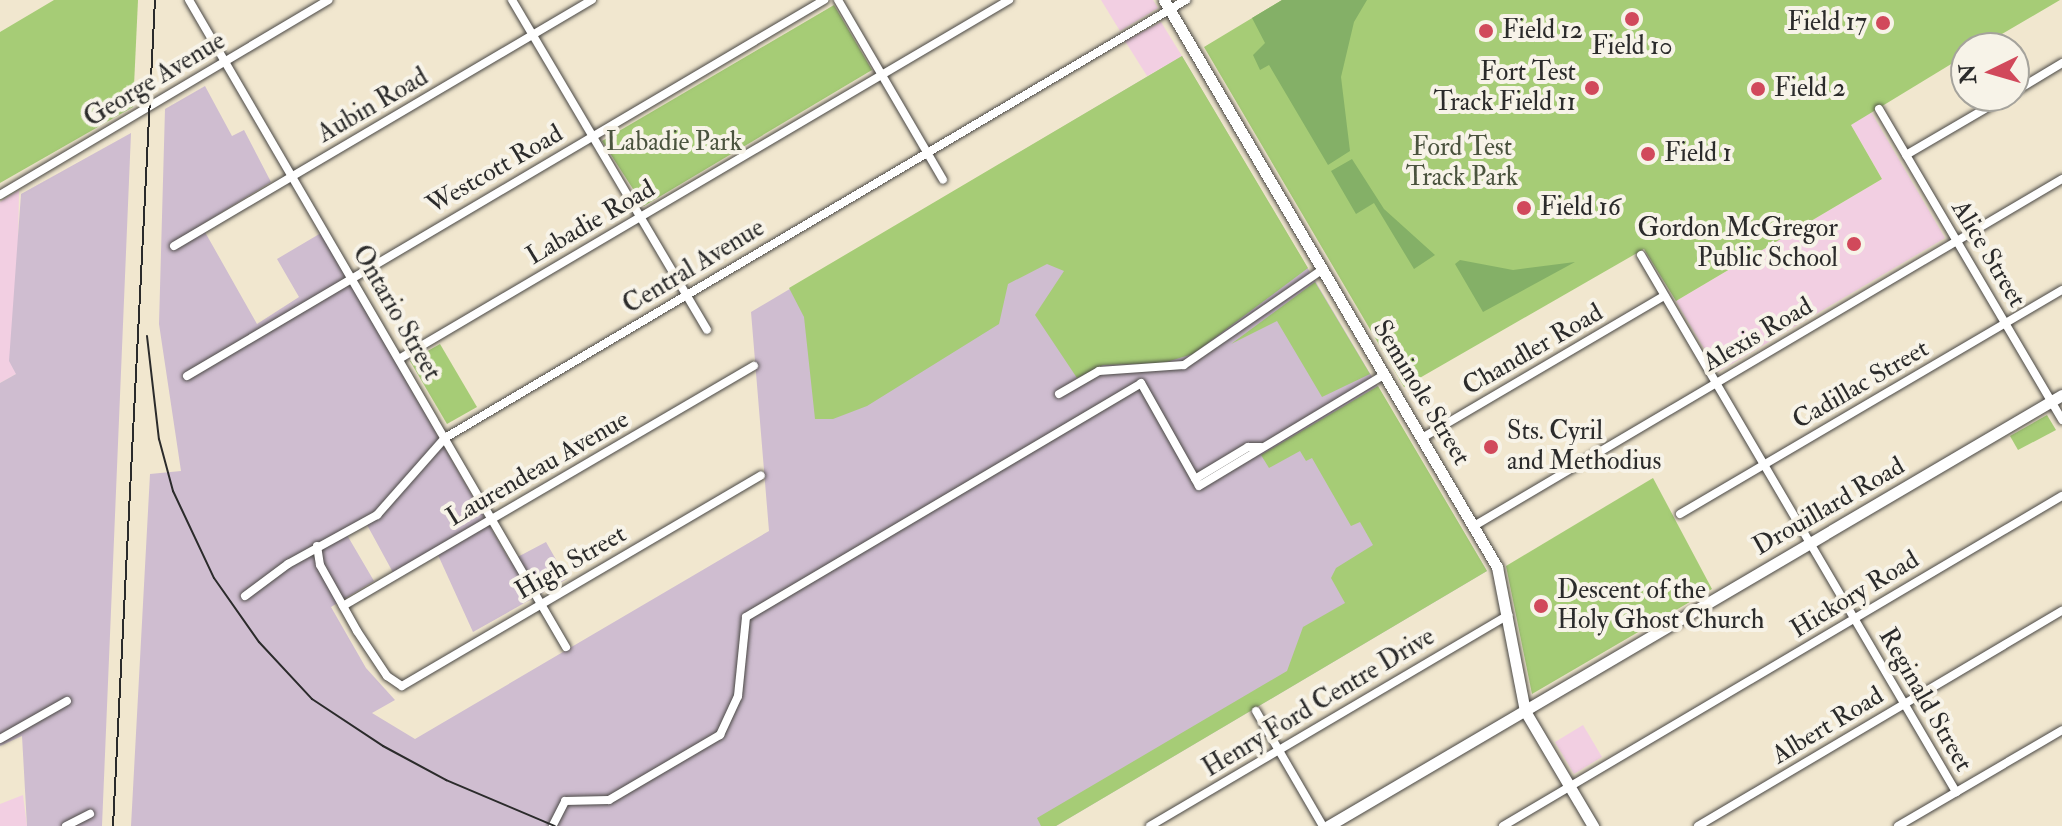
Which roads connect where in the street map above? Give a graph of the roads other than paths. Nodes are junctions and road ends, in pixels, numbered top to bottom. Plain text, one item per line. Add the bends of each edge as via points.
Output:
1 (189, 0) edge
2 (329, 0) edge
3 (512, 0) edge
4 (592, 0) edge
5 (824, 0) edge
6 (838, 0) edge
7 (1009, 0) edge
8 (1186, 0) edge
9 (1167, 5) edge
10 (533, 35) junction
11 (226, 61) junction
12 (2062, 63) edge
13 (882, 75) junction
14 (2030, 82) edge
15 (1879, 109) dead end
16 (1980, 112) edge
17 (592, 136) junction
18 (927, 153) junction
19 (1906, 155) junction
20 (293, 176) junction
21 (2062, 179) edge
22 (943, 180) dead end
23 (0, 195) edge
24 (640, 217) junction
25 (1957, 241) junction
26 (174, 246) dead end
27 (1641, 255) dead end
28 (1323, 269) junction
29 (352, 277) junction
30 (2062, 290) edge
31 (686, 295) junction
32 (1664, 296) junction
33 (2005, 323) junction
34 (707, 330) dead end
35 (399, 359) junction
36 (754, 366) dead end
37 (1384, 375) junction
38 (187, 376) dead end
39 (1715, 384) junction
40 (1059, 394) dead end
41 (2057, 398) edge
42 (2062, 420) edge
43 (445, 438) junction
44 (1422, 438) junction
45 (1763, 466) junction
46 (761, 475) dead end
47 (2062, 496) edge
48 (1680, 514) dead end
49 (492, 519) junction
50 (1474, 526) junction
51 (1810, 543) junction
52 (317, 546) junction
53 (245, 596) dead end
54 (541, 604) junction
55 (343, 606) junction
56 (2062, 611) edge
57 (1508, 615) junction
58 (1855, 619) junction
59 (566, 647) dead end
60 (67, 701) dead end
61 (1905, 704) junction
62 (1256, 711) dead end
63 (1525, 711) junction
64 (2062, 730) edge
65 (0, 739) edge
66 (1279, 750) junction
67 (1570, 787) junction
68 (1956, 792) junction
69 (90, 814) dead end
70 (553, 825) edge
71 (66, 826) edge
72 (1150, 826) edge
73 (1326, 826) edge
74 (1503, 826) edge
75 (1593, 826) edge
76 (1698, 826) edge
77 (1898, 826) edge

1 - 11 street, Ontario Street
2 - 11 street, George Avenue
3 - 10 street
4 - 10 street, Aubin Road
5 - 17 street, Westcott Road
6 - 13 street
7 - 13 street, Labadie Road
8 - 9 street, Central Avenue
9 - 18 street, Central Avenue
9 - 28 street, Seminole Street
10 - 17 street
10 - 20 street, Aubin Road
11 - 20 street, Ontario Street
11 - 23 street, George Avenue
12 - 14 street
13 - 18 street
13 - 24 street, Labadie Road
15 - 19 street, Alice Street
16 - 19 street
17 - 24 street
17 - 29 street, Westcott Road
18 - 22 street
18 - 31 street, Central Avenue
19 - 25 street, Alice Street
20 - 26 street, Aubin Road
20 - 29 street, Ontario Street
21 - 25 street, Alexis Road
24 - 31 street
24 - 35 street, Labadie Road
25 - 33 street, Alice Street
25 - 39 street, Alexis Road
27 - 32 street, Reginald Street
28 - 37 street, Seminole Street
28 - 40 street via 1184,365 1099,371
29 - 35 street, Ontario Street
29 - 38 street, Westcott Road
30 - 33 street, Cadillac Street
31 - 34 street
31 - 43 street, Central Avenue
32 - 39 street, Reginald Street
32 - 44 street, Chandler Road
33 - 41 street, Alice Street
33 - 45 street, Cadillac Street
35 - 43 street, Ontario Street
36 - 49 street, Laurendeau Avenue
37 - 44 street, Seminole Street
37 - 70 street via 1264,447 1248,447 1195,479 1141,383 746,617 738,696 720,735 609,800 565,801
39 - 45 street, Reginald Street
39 - 50 street, Alexis Road
41 - 42 street, Alice Street
41 - 51 street, Drouillard Road
43 - 49 street, Ontario Street
43 - 52 street, Central Avenue via 377,515
44 - 50 street, Seminole Street
45 - 48 street, Cadillac Street
45 - 51 street, Reginald Street
46 - 54 street, High Street
47 - 58 street, Hickory Road
49 - 54 street, Ontario Street
49 - 55 street, Laurendeau Avenue
50 - 57 street, Seminole Street via 1497,567
51 - 58 street, Reginald Street
51 - 63 street, Drouillard Road
52 - 53 street, Central Avenue
52 - 55 street via 320,565
54 - 55 street, High Street via 402,686 372,655
54 - 59 street, Ontario Street
56 - 61 street, Albert Road
57 - 63 street, Seminole Street
57 - 66 street, Henry Ford Centre Drive
58 - 61 street, Reginald Street
58 - 67 street, Hickory Road
60 - 65 street
61 - 68 street, Reginald Street
61 - 76 street, Albert Road
62 - 66 street
63 - 67 street, Seminole Street
63 - 73 street, Drouillard Road
64 - 68 street
66 - 72 street, Henry Ford Centre Drive
66 - 73 street
67 - 74 street, Hickory Road
67 - 75 street, Seminole Street
68 - 77 street
69 - 71 street

